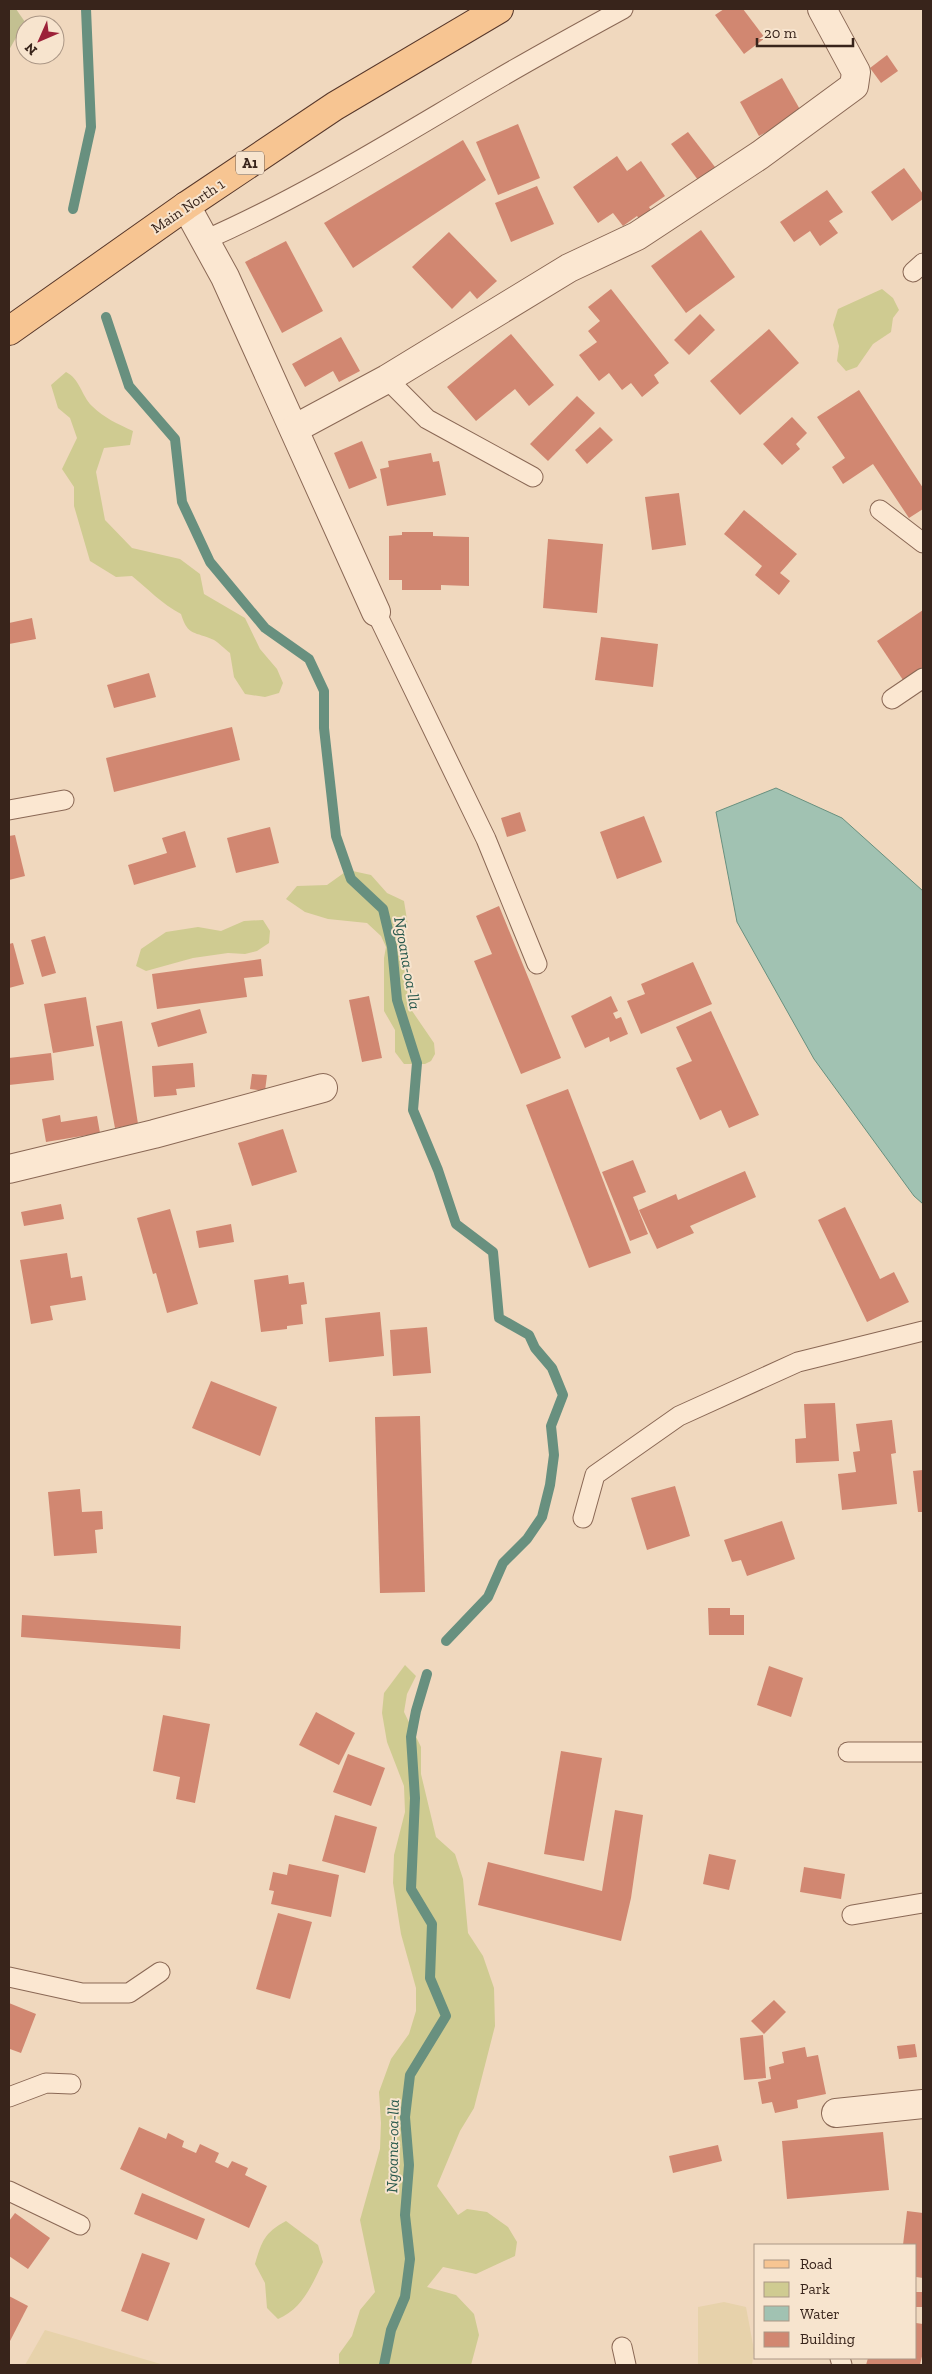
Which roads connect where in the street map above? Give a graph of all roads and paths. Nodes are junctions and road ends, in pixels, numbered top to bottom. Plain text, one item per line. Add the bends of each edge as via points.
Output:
1 (499, 9) edge
2 (623, 9) edge
3 (822, 9) edge
4 (186, 206) junction
5 (206, 240) junction
6 (9, 331) edge
7 (387, 378) junction
8 (294, 429) junction
9 (533, 477) dead end
10 (880, 510) dead end
11 (923, 543) edge
12 (376, 612) joint
13 (923, 678) edge
14 (892, 700) dead end
15 (64, 800) dead end
16 (9, 810) edge
17 (537, 964) dead end
18 (323, 1088) dead end
19 (9, 1168) edge
20 (923, 1331) edge
21 (583, 1518) dead end
22 (848, 1752) dead end
23 (923, 1752) edge
24 (923, 1903) edge
25 (852, 1915) dead end
26 (160, 1972) dead end
27 (9, 1977) edge
28 (71, 2084) dead end
29 (9, 2097) edge
30 (923, 2104) edge
31 (836, 2113) dead end
32 (9, 2191) edge
33 (80, 2225) dead end

1 - 4 main road, Main North 1 / A1 via 335,106
2 - 5 lane via 328,180
3 - 7 street via 856,72 854,86 760,155 637,236 569,268
4 - 5 street
4 - 6 main road, Main North 1 / A1
5 - 8 street
7 - 8 street
7 - 9 lane via 427,419
8 - 12 street
10 - 11 lane
12 - 17 lane via 486,839
13 - 14 lane
15 - 16 lane
18 - 19 street via 154,1134
20 - 21 lane via 798,1362 678,1416 595,1475
22 - 23 lane
24 - 25 lane
26 - 27 lane via 129,1994 82,1993
28 - 29 lane via 46,2083
30 - 31 street
32 - 33 lane

